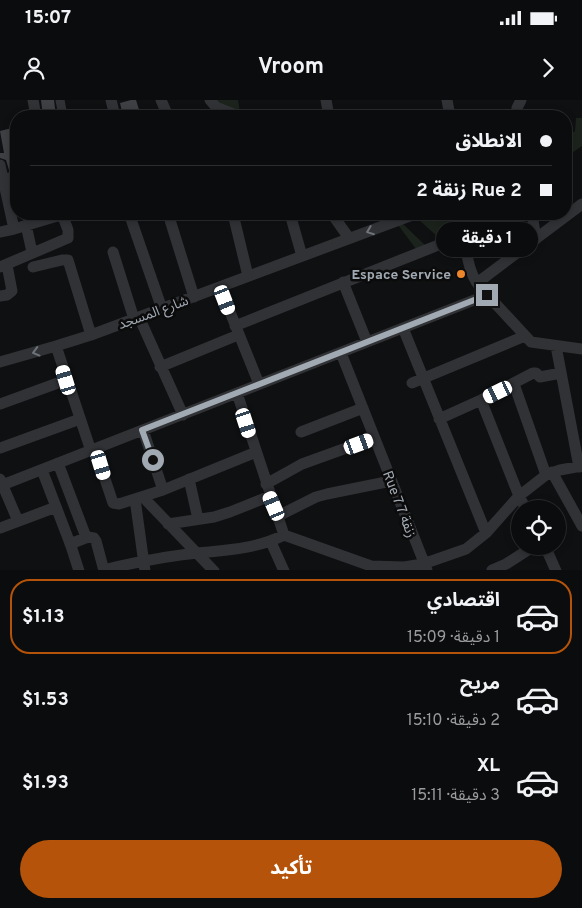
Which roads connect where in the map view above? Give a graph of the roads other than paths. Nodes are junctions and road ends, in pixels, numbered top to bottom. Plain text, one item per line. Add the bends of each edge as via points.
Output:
1 (210, 100) edge
2 (224, 110) edge
3 (0, 165) edge
4 (10, 178) edge
5 (3, 180) junction
6 (582, 204) edge
7 (10, 211) edge
8 (572, 212) edge
9 (12, 220) edge
10 (43, 220) edge
11 (65, 220) edge
12 (131, 220) edge
13 (170, 220) edge
14 (234, 220) edge
15 (292, 220) edge
16 (336, 220) edge
17 (394, 220) edge
18 (464, 220) edge
19 (533, 220) edge
20 (561, 220) edge
21 (26, 225) junction
22 (14, 229) junction
23 (0, 232) edge
24 (466, 234) junction
25 (349, 238) junction
26 (536, 239) junction
27 (32, 252) junction
28 (113, 252) dead end
29 (302, 256) junction
30 (4, 266) edge
31 (33, 267) dead end
32 (248, 276) junction
33 (343, 282) junction
34 (477, 283) junction
35 (220, 287) junction
36 (487, 295) junction
37 (0, 296) edge
38 (194, 297) junction
39 (162, 309) junction
40 (136, 318) junction
41 (403, 328) junction
42 (237, 330) junction
43 (91, 335) junction
44 (527, 338) junction
45 (368, 342) junction
46 (56, 346) junction
47 (556, 346) junction
48 (582, 349) edge
49 (341, 353) junction
50 (0, 362) edge
51 (160, 366) junction
52 (561, 374) junction
53 (66, 380) junction
54 (417, 380) junction
55 (259, 384) junction
56 (514, 384) junction
57 (237, 393) junction
58 (481, 400) junction
59 (0, 404) edge
60 (363, 408) junction
61 (183, 415) junction
62 (80, 418) junction
63 (440, 419) junction
64 (142, 430) junction
65 (301, 432) dead end
66 (374, 438) junction
67 (0, 448) edge
68 (93, 450) junction
69 (256, 452) junction
70 (58, 463) junction
71 (580, 467) edge
72 (42, 470) junction
73 (549, 474) junction
74 (189, 480) junction
75 (391, 481) junction
76 (1, 483) edge
77 (266, 484) junction
78 (163, 490) junction
79 (270, 496) junction
80 (519, 496) junction
81 (139, 498) junction
82 (521, 500) edge
83 (56, 506) junction
84 (278, 516) junction
85 (198, 518) junction
86 (18, 521) junction
87 (168, 524) junction
88 (582, 526) edge
89 (0, 528) edge
90 (486, 533) junction
91 (284, 536) junction
92 (86, 537) junction
93 (271, 542) junction
94 (70, 544) junction
95 (197, 553) junction
96 (520, 555) edge
97 (548, 555) edge
98 (144, 566) edge
99 (425, 567) edge
100 (371, 568) edge
101 (552, 568) edge
102 (79, 570) edge
103 (214, 570) edge
104 (284, 570) edge
105 (492, 570) edge

1 - 2 street
3 - 5 street
4 - 5 street
5 - 7 street
6 - 8 street
9 - 22 street
10 - 21 street
11 - 27 street via 68,238
12 - 39 street
13 - 38 street
14 - 32 street
15 - 29 street
16 - 25 street
17 -> 25 street, شارع المسجد
18 - 24 street
19 - 26 street
20 - 26 street
21 - 22 street
21 - 27 street
22 - 23 street
24 - 33 street
24 - 34 street via 469,264
25 - 29 street, شارع المسجد
26 - 34 street
27 - 30 street
28 - 40 street
29 - 32 street, شارع المسجد
30 - 37 street via 12,290
31 - 43 street via 68,260
32 - 35 street, شارع المسجد
33 - 42 street
33 - 45 street
34 - 36 street
35 - 38 street, شارع المسجد
35 - 42 street
36 - 41 street
36 - 44 street
38 - 39 street, شارع المسجد
39 - 40 street, شارع المسجد
40 - 43 street, شارع المسجد
40 - 51 street
41 - 45 street
41 - 54 street
42 - 51 street
42 - 55 street
43 - 46 street, شارع المسجد
44 - 47 street via 534,343
44 - 54 street
45 - 49 street
46 -> 50 street, شارع المسجد
46 - 53 street
47 - 48 street
47 - 52 street
49 - 55 street
49 - 60 street, Rue 7 زنقة 7
51 - 61 street
52 - 56 street via 540,377 535,373
52 - 71 street
53 - 59 street
53 - 62 street
54 - 63 street
55 - 57 street
56 - 58 street
56 - 73 street
57 - 61 street
57 - 69 street
58 - 63 street
58 - 80 street
60 - 65 street
60 - 66 street, Rue 7 زنقة 7
61 - 64 street
62 - 67 street
62 - 68 street
63 - 90 street
64 - 68 street
64 - 78 street
66 - 75 street, Rue 7 زنقة 7
66 - 77 street via 302,464
68 - 70 street
68 - 81 street via 113,503
69 - 74 street
69 - 77 street
70 - 72 street
70 - 92 street
71 - 73 street
72 - 76 street
72 - 83 street
73 - 80 street
73 - 88 street
74 - 78 street
74 - 85 street
75 - 84 street via 316,497
75 - 99 street, Rue 7 زنقة 7
76 - 86 street
77 - 79 street
78 - 81 street
79 - 84 street
79 - 85 street via 214,517
80 - 82 street
80 - 90 street
81 - 87 street
81 - 98 street
83 - 86 street
83 - 94 street
84 - 91 street
85 - 87 street
86 - 89 street
87 - 95 street
90 - 99 street via 466,549
91 - 93 street
91 - 100 street
92 - 94 street
92 - 98 street via 96,541 105,569
93 - 95 street via 248,548
93 - 104 street
94 - 102 street
95 - 98 street
95 - 103 street
96 - 105 street
97 - 101 street
99 - 100 street

